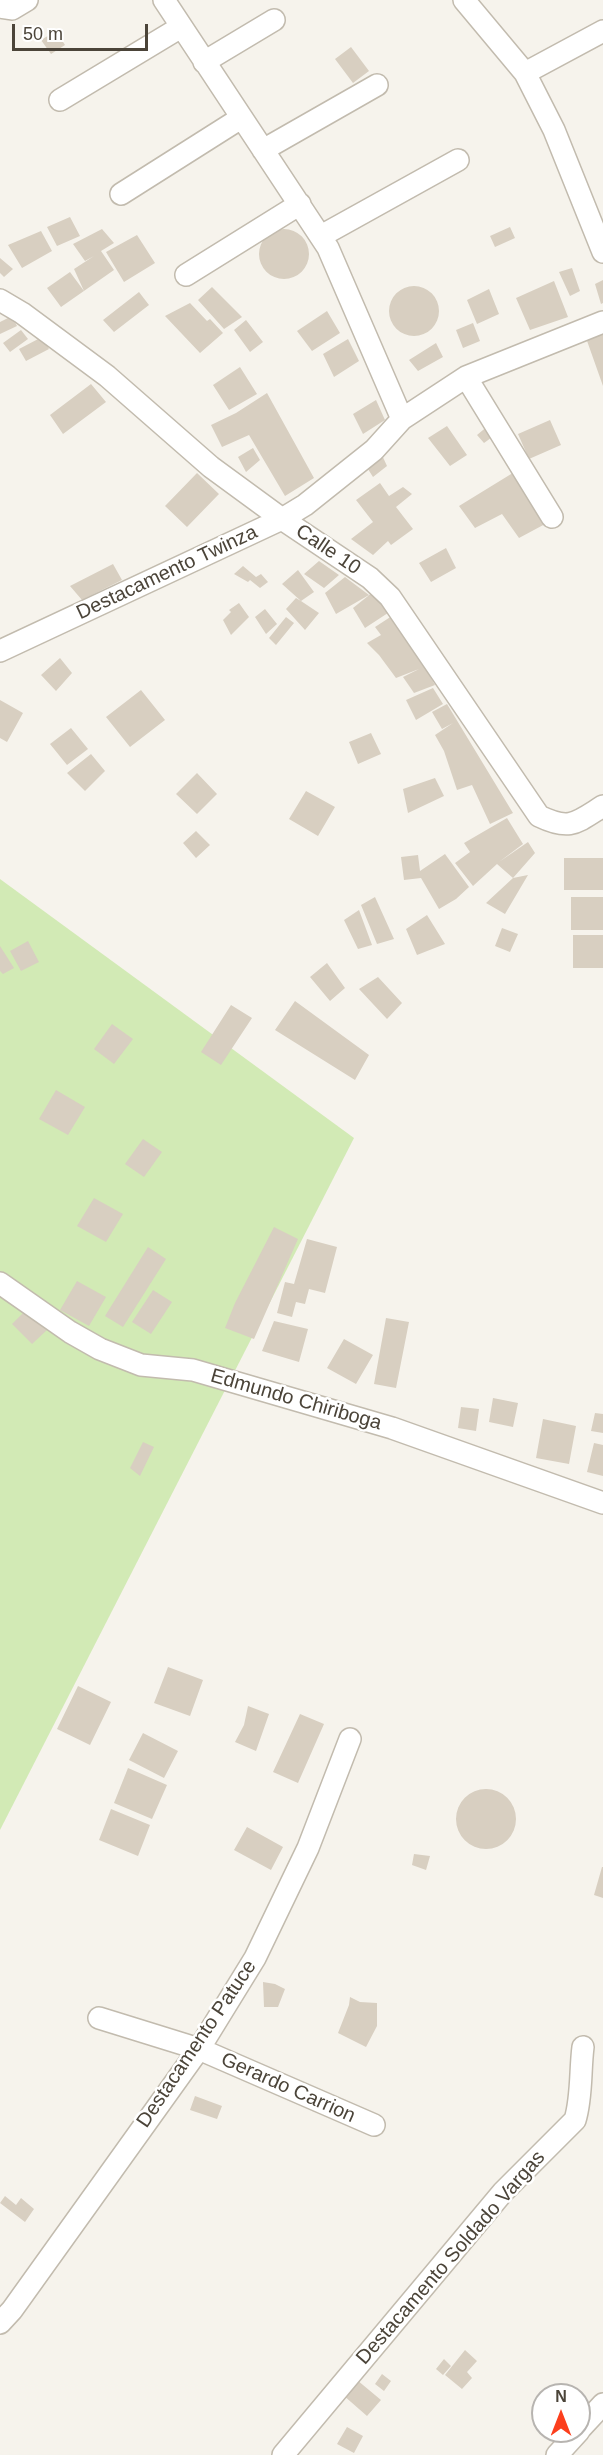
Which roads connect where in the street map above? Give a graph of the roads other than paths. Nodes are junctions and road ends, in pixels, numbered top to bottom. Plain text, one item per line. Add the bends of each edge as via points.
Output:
1 (27, 0) edge
2 (164, 0) edge
3 (464, 0) edge
4 (0, 7) edge
5 (274, 20) dead end
6 (181, 27) junction
7 (603, 31) edge
8 (204, 62) junction
9 (525, 73) junction
10 (378, 85) dead end
11 (60, 100) dead end
12 (241, 118) junction
13 (263, 150) junction
14 (458, 160) dead end
15 (121, 194) dead end
16 (300, 204) junction
17 (321, 236) junction
18 (603, 252) edge
19 (186, 275) dead end
20 (0, 300) edge
21 (603, 322) edge
22 (466, 377) junction
23 (402, 419) junction
24 (552, 517) dead end
25 (282, 519) junction
26 (0, 651) edge
27 (603, 806) edge
28 (0, 1283) edge
29 (603, 1503) edge
30 (350, 1739) dead end
31 (99, 2018) dead end
32 (583, 2047) dead end
33 (199, 2049) junction
34 (374, 2125) dead end
35 (4, 2312) edge
36 (603, 2404) edge
37 (591, 2418) edge
38 (568, 2443) edge
39 (283, 2455) edge
40 (556, 2455) edge

1 - 4 street via 12,9
2 - 6 street
3 - 9 street
5 - 8 street
6 - 8 street
6 - 11 street
7 - 9 street
8 - 12 street
9 - 18 street via 554,129
10 - 13 street
12 - 13 street
12 - 15 street
13 - 16 street
14 - 17 street
16 - 17 street
16 - 19 street
17 - 23 street
20 - 25 street, Calle 10 via 107,376 195,455
21 - 22 street, Destacamento Twinza
22 - 23 street, Destacamento Twinza
22 - 24 street
23 - 25 street, Destacamento Twinza via 374,450
25 - 26 street, Destacamento Twinza
25 - 27 street, Calle 10 via 370,578 390,597 539,816 554,824 573,825
28 - 29 street, Edmundo Chiriboga via 70,1332 141,1365 193,1370 381,1425
30 - 33 street, Destacamento Patuce via 308,1848 255,1958
31 - 33 street, Gerardo Carrion
32 - 39 street, Destacamento Soldado Vargas via 580,2106 575,2120 503,2192
33 - 34 street, Gerardo Carrion
33 - 35 street, Destacamento Patuce
36 - 37 street
38 - 40 street

